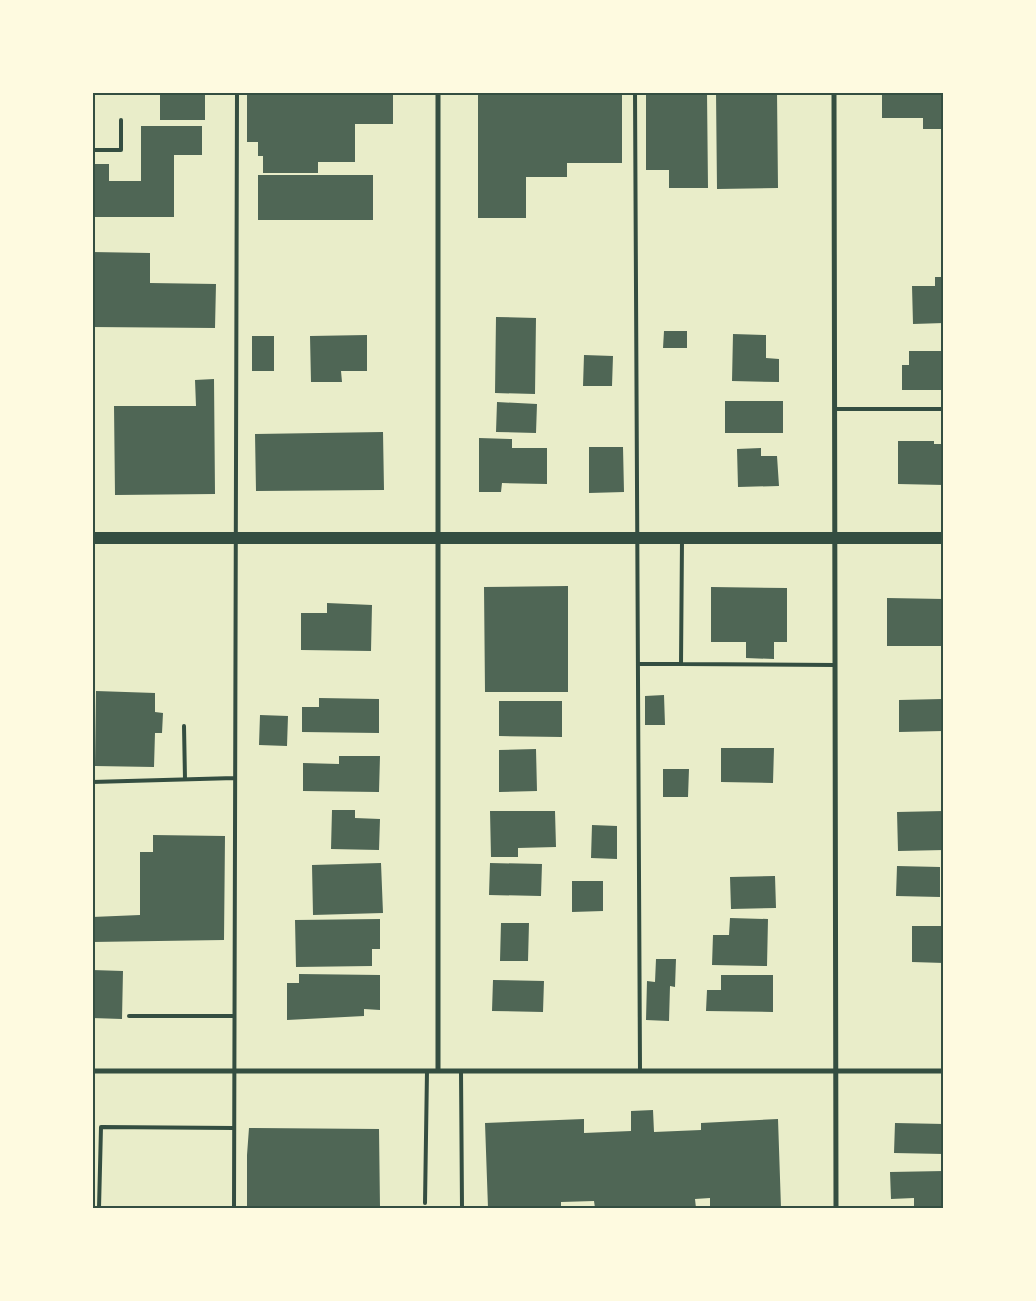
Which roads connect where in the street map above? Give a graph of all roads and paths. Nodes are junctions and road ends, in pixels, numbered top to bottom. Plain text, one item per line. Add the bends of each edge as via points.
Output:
1 (237, 92) edge
2 (438, 92) edge
3 (635, 92) edge
4 (834, 92) edge
5 (121, 120) dead end
6 (92, 150) edge
7 (835, 409) junction
8 (944, 409) edge
9 (92, 538) edge
10 (235, 538) junction
11 (438, 538) junction
12 (638, 538) junction
13 (682, 538) junction
14 (835, 538) junction
15 (944, 538) edge
16 (638, 664) junction
17 (682, 664) junction
18 (835, 665) junction
19 (184, 726) dead end
20 (185, 778) junction
21 (235, 778) junction
22 (92, 782) edge
23 (129, 1016) dead end
24 (234, 1016) junction
25 (92, 1071) edge
26 (234, 1071) junction
27 (427, 1071) junction
28 (438, 1071) junction
29 (461, 1071) junction
30 (640, 1071) junction
31 (836, 1071) junction
32 (944, 1071) edge
33 (234, 1128) junction
34 (425, 1203) dead end
35 (99, 1208) edge
36 (234, 1208) edge
37 (462, 1208) edge
38 (836, 1208) edge

1 - 10 lane
2 - 11 street
3 - 12 lane
4 - 7 street
5 - 6 lane via 121,150
7 - 8 lane
7 - 14 street
9 - 10 main road
10 - 11 main road
10 - 21 lane
11 - 12 main road
11 - 28 street
12 - 13 main road
12 - 16 lane
13 - 14 main road
13 - 17 lane
14 - 15 main road
14 - 18 street
16 - 17 lane
16 - 30 lane
17 - 18 lane
18 - 31 street
19 - 20 lane
20 - 21 lane
20 - 22 lane
21 - 24 lane
23 - 24 lane
24 - 26 lane
25 - 26 street
26 - 27 street
26 - 33 lane
27 - 28 street
27 - 34 lane
28 - 29 street
29 - 30 street
29 - 37 lane
30 - 31 street
31 - 32 street
31 - 38 street
33 - 35 lane via 101,1127
33 - 36 lane

